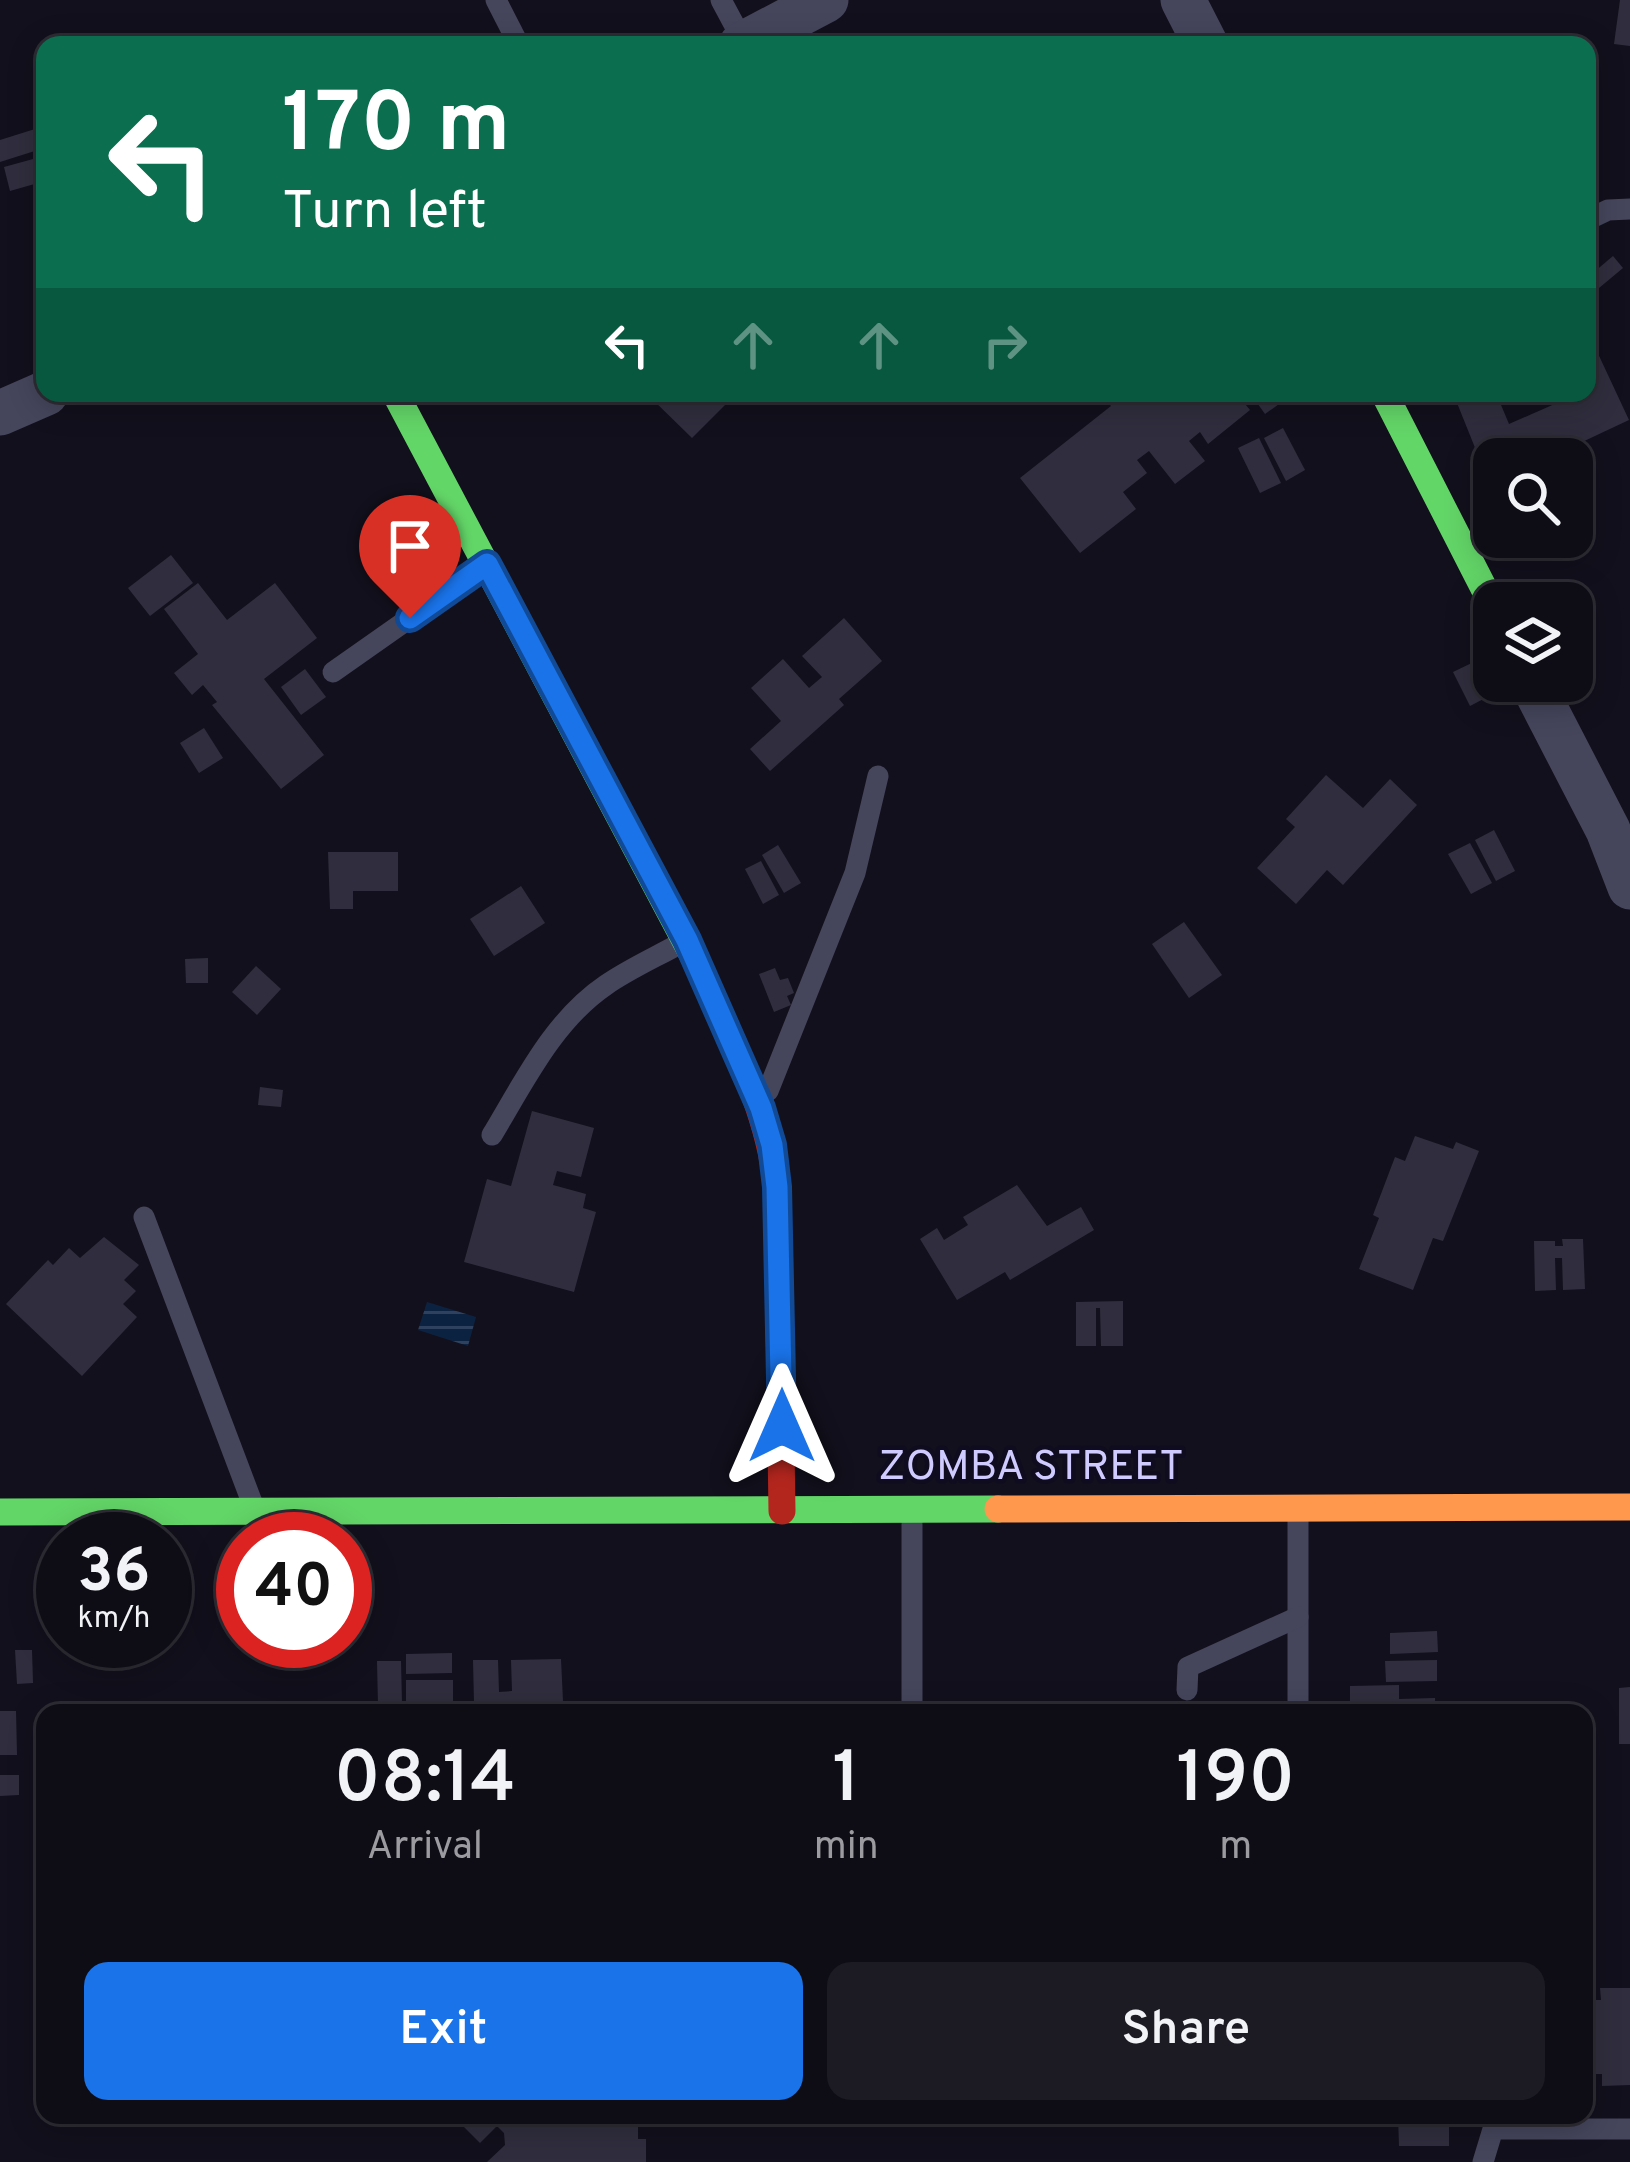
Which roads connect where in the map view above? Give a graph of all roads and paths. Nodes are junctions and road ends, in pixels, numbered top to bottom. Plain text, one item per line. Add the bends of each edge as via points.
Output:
1 (496, 0) edge
2 (721, 0) edge
3 (826, 0) edge
4 (1183, 0) edge
5 (514, 36) edge
6 (739, 36) edge
7 (758, 36) edge
8 (1201, 36) edge
9 (1630, 209) edge
10 (1596, 216) edge
11 (36, 397) edge
12 (400, 402) edge
13 (1389, 402) edge
14 (0, 413) edge
15 (487, 564) junction
16 (1481, 582) edge
17 (333, 673) dead end
18 (1542, 702) edge
19 (878, 776) dead end
20 (1630, 887) edge
21 (687, 940) junction
22 (761, 1108) junction
23 (492, 1136) dead end
24 (144, 1217) dead end
25 (1630, 1507) edge
26 (1298, 1508) junction
27 (911, 1510) junction
28 (256, 1511) junction
29 (782, 1511) junction
30 (0, 1512) edge
31 (1298, 1617) junction
32 (1187, 1690) dead end
33 (912, 1704) edge
34 (1298, 1704) edge
35 (1630, 2129) edge
36 (1483, 2162) edge

1 - 5 lane
2 - 6 lane
3 - 7 street
4 - 8 street
9 - 10 lane
11 - 14 street
12 - 15 street
13 - 16 street
15 - 17 lane
15 - 21 street
18 - 20 street
19 - 22 lane via 855,873
21 - 22 street
21 - 23 lane via 572,1013
22 - 29 street via 772,1145 780,1256
24 - 28 lane
25 - 26 street, ZOMBA STREET
26 - 27 street, ZOMBA STREET
26 - 31 lane
27 - 29 street, ZOMBA STREET
27 - 33 lane
28 - 29 street, ZOMBA STREET
28 - 30 street, ZOMBA STREET
31 - 32 lane via 1188,1667
31 - 34 lane
35 - 36 lane via 1493,2129

